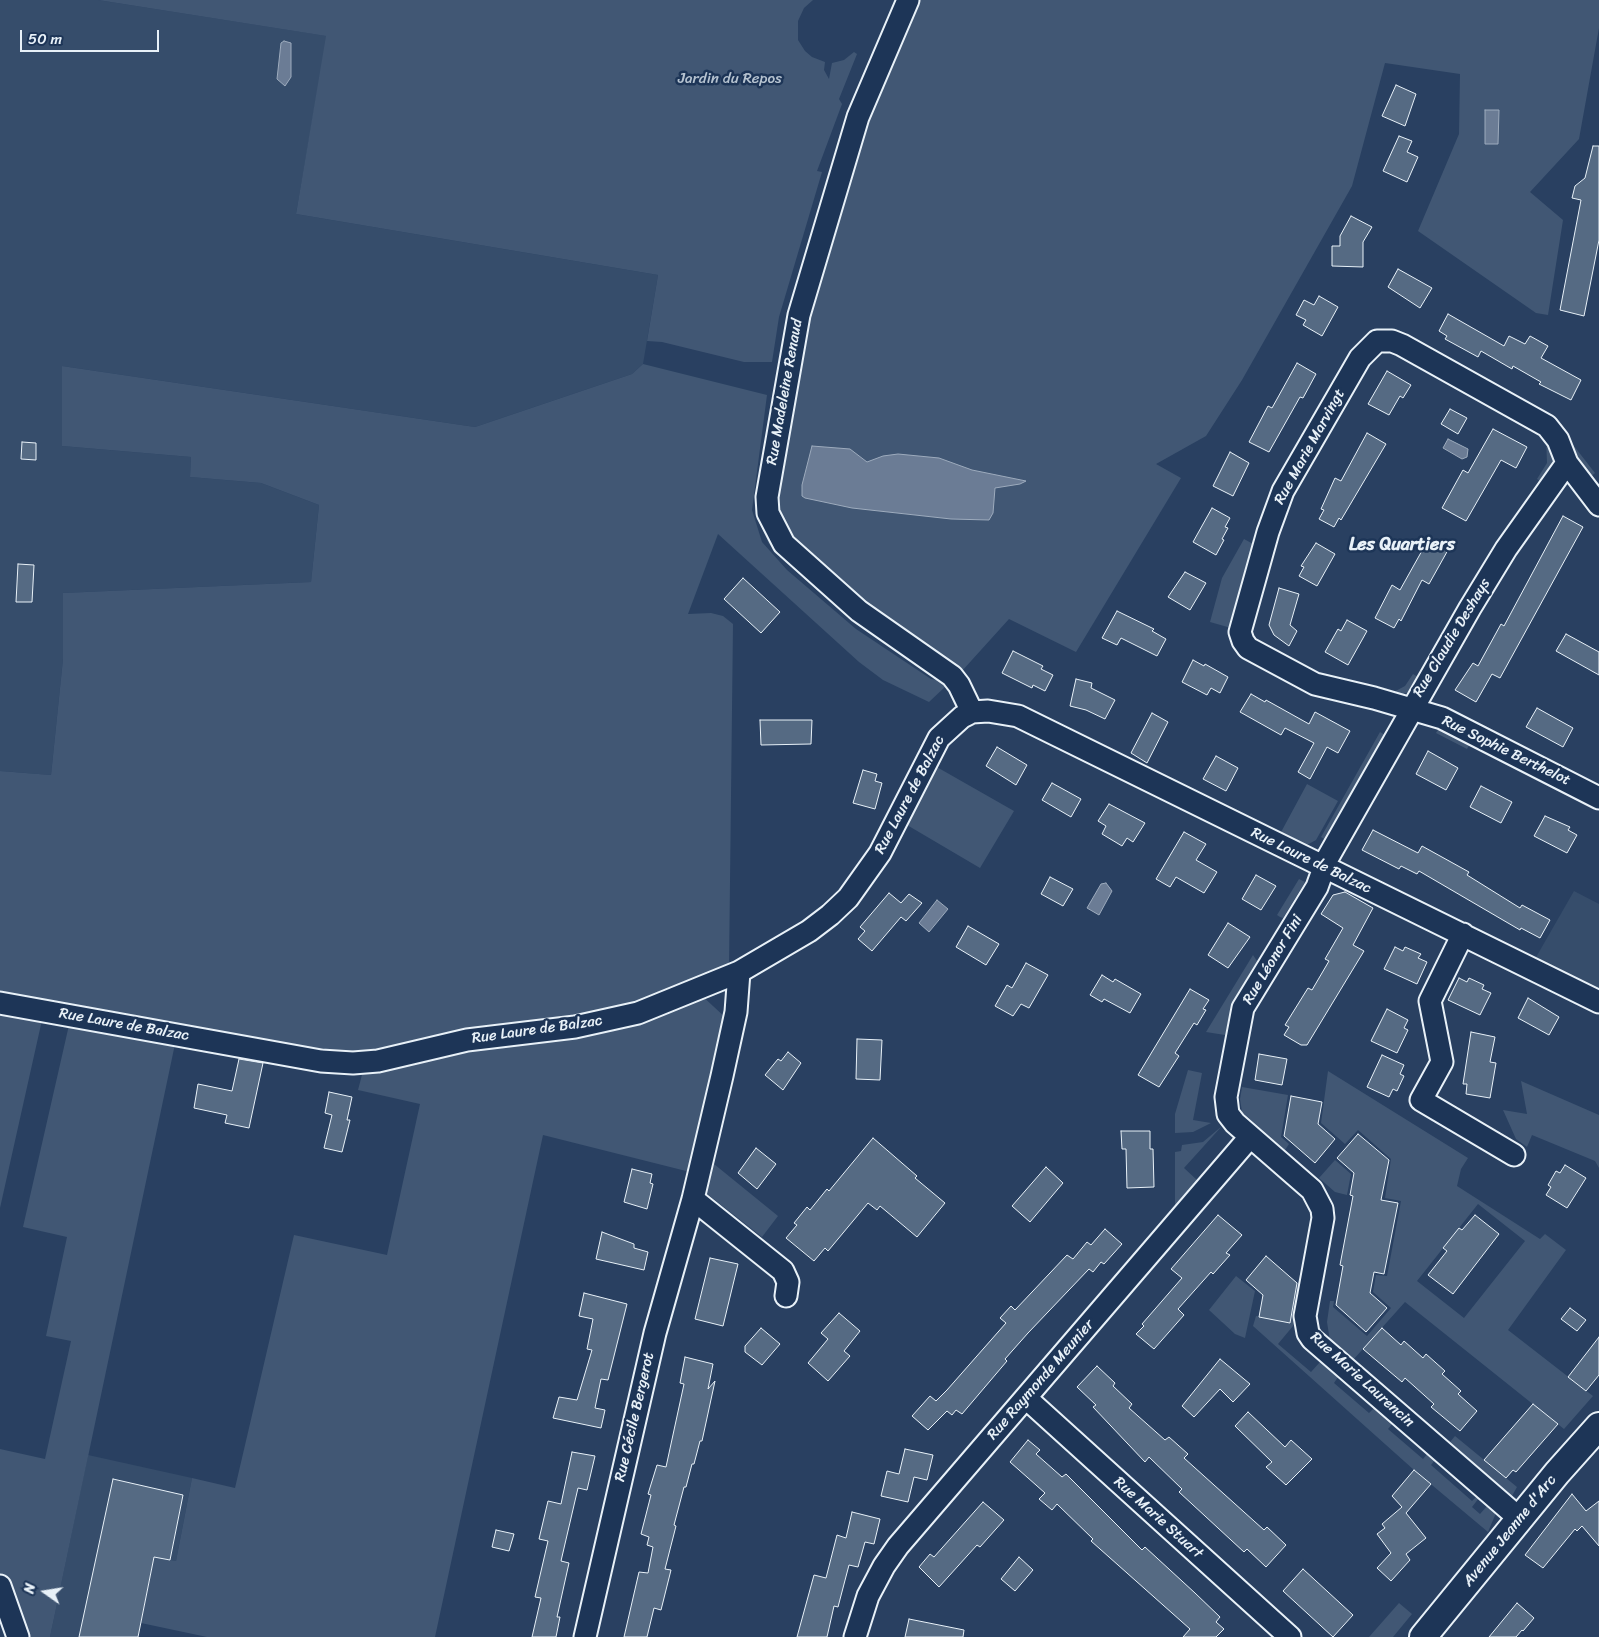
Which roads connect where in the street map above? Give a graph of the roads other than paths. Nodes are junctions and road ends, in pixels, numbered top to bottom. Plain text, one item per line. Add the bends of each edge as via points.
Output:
1 (908, 0) edge
2 (1568, 463) junction
3 (1599, 505) edge
4 (1411, 708) junction
5 (972, 712) junction
6 (1599, 798) edge
7 (1323, 867) junction
8 (1463, 934) junction
9 (739, 972) junction
10 (1599, 1002) edge
11 (0, 1003) edge
12 (1250, 1137) junction
13 (1514, 1155) dead end
14 (693, 1199) junction
15 (786, 1296) dead end
16 (1026, 1398) junction
17 (1599, 1426) edge
18 (1520, 1519) junction
19 (0, 1586) edge
20 (18, 1637) edge
21 (585, 1637) edge
22 (855, 1637) edge
23 (1290, 1637) edge
24 (1423, 1637) edge

1 - 5 street, Rue Madeleine Renaud via 858,117 799,315 767,498 768,513 784,544 859,611 952,676
2 - 3 street
2 - 4 street, Rue Claudie Deshays via 1506,549
2 - 4 street, Rue Marie Marvingt via 1558,440 1546,426 1402,345 1377,341 1360,358 1279,501 1240,632 1248,648 1314,684
4 - 6 street, Rue Sophie Berthelot via 1442,718
4 - 7 street, Rue Claudie Deshays
5 - 7 street, Rue Laure de Balzac via 1018,716
5 - 9 street, Rue Laure de Balzac via 939,738 880,853 848,898 809,931
7 - 8 street, Rue Laure de Balzac
7 - 12 street, Rue Léonor Fini via 1317,887 1243,1008 1226,1107 1235,1123
8 - 10 street, Rue Laure de Balzac
8 - 13 street via 1430,1001 1442,1062 1421,1100
9 - 11 street, Rue Laure de Balzac via 638,1013 575,1027 467,1040 405,1056 353,1063 321,1061
9 - 14 street, Rue Cécile Bergerot via 736,1012
12 - 16 street, Rue Raymonde Meunier
12 - 18 street, Rue Marie Laurencin via 1312,1190 1322,1209 1305,1316 1312,1339
14 - 15 street via 783,1271 788,1282
14 - 21 street, Rue Cécile Bergerot via 655,1333
16 - 22 street, Rue Raymonde Meunier via 898,1546 871,1590
16 - 23 street, Rue Marie Stuart
17 - 18 street, Avenue Jeanne d'Arc
18 - 24 street, Avenue Jeanne d'Arc
19 - 20 street

